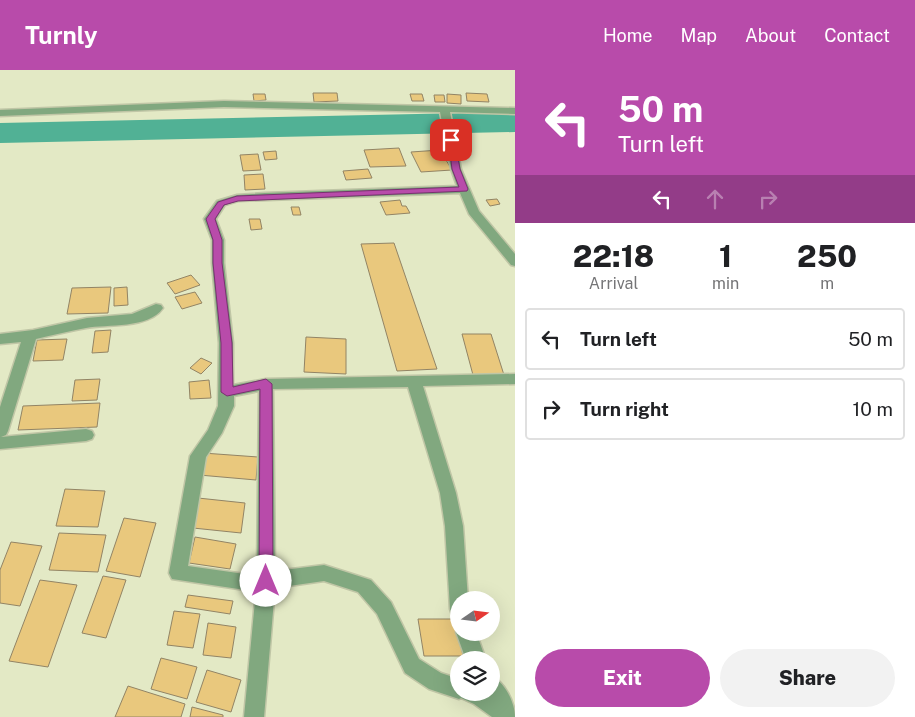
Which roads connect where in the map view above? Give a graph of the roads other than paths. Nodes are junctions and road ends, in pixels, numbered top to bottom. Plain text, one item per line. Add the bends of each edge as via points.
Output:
1 (515, 111) edge
2 (0, 113) edge
3 (445, 113) junction
4 (464, 189) junction
5 (515, 262) edge
6 (156, 308) dead end
7 (30, 336) junction
8 (0, 339) edge
9 (515, 380) edge
10 (414, 382) junction
11 (266, 384) junction
12 (227, 392) junction
13 (0, 431) edge
14 (86, 435) dead end
15 (0, 443) edge
16 (266, 581) junction
17 (458, 591) edge
18 (450, 686) edge
19 (487, 701) edge
20 (500, 701) edge
21 (509, 716) edge
22 (254, 717) edge

1 - 3 street
2 - 3 street via 224,104
3 - 4 street via 456,169
4 - 5 street via 473,212
4 - 12 street via 237,198 221,203 210,219 218,240
6 - 7 street via 138,318 86,323
7 - 8 street
7 - 13 street
9 - 10 street
10 - 11 street
10 - 17 street via 448,493 454,526
11 - 12 street
11 - 16 street
12 - 16 street via 226,406 214,433 198,456 178,573 245,582
14 - 15 street
16 - 18 street via 324,573 364,586 384,608 412,666 436,682
16 - 22 street
19 - 21 street
20 - 21 street

